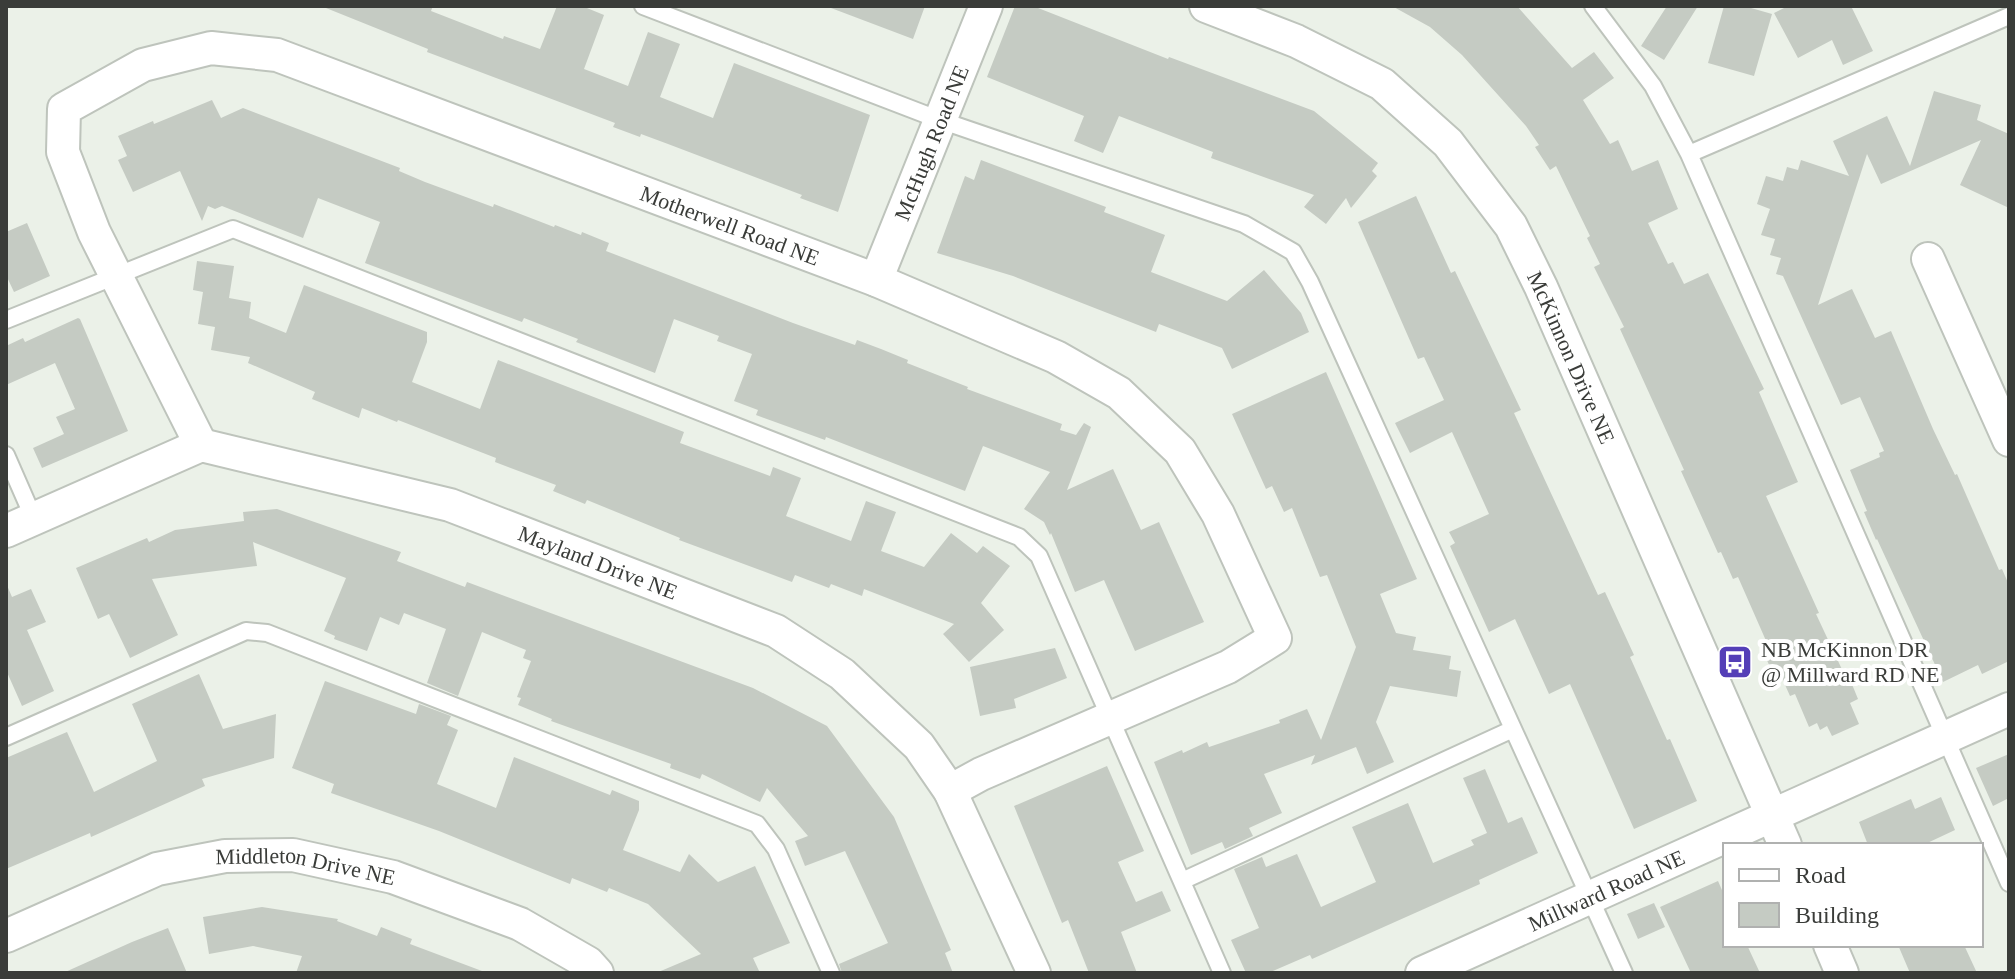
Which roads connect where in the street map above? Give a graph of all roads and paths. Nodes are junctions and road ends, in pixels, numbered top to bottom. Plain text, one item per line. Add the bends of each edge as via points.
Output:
1 (643, 6) edge
2 (986, 6) edge
3 (1206, 6) edge
4 (1593, 6) edge
5 (2009, 16) edge
6 (940, 120) junction
7 (1689, 154) junction
8 (1928, 259) dead end
9 (114, 276) junction
10 (876, 280) junction
11 (6, 320) edge
12 (2009, 440) edge
13 (201, 445) junction
14 (6, 455) edge
15 (20, 525) edge
16 (2009, 709) edge
17 (1110, 717) junction
18 (1513, 729) junction
19 (6, 737) edge
20 (1944, 738) junction
21 (950, 791) junction
22 (1778, 831) edge
23 (1744, 843) edge
24 (1723, 851) edge
25 (1182, 881) junction
26 (2009, 883) edge
27 (1590, 898) junction
28 (6, 936) edge
29 (1831, 947) edge
30 (597, 973) edge
31 (831, 973) edge
32 (1034, 973) edge
33 (1222, 973) edge
34 (1423, 973) edge
35 (1624, 973) edge
36 (1842, 973) edge

1 - 6 lane
2 - 6 street, McHugh Road NE
3 - 22 street, McKinnon Drive NE via 1296,41 1382,84 1448,143 1511,226
4 - 7 lane via 1653,86
5 - 7 lane
6 - 10 street, McHugh Road NE
6 - 18 lane via 1244,224 1293,252
7 - 20 lane
8 - 12 street
9 - 10 street, Motherwell Road NE via 63,152 64,109 143,65 211,48 277,55
9 - 11 lane
9 - 13 street, Motherwell Road NE
9 - 17 lane via 233,229 1019,537 1039,556
10 - 17 street, Motherwell Road NE via 1056,357 1119,393 1180,451 1218,514 1275,638 1228,667
13 - 15 street
13 - 21 street, Mayland Drive NE via 450,505 776,631 842,674 919,746
14 - 15 lane
16 - 20 street, Millward Road NE
17 - 21 street, Motherwell Road NE
17 - 25 lane
18 - 25 lane
18 - 27 lane
19 - 31 lane via 246,631 267,633 757,824 776,849
20 - 22 street, Millward Road NE
20 - 26 lane
21 - 32 street, Mayland Drive NE
22 - 23 street, Millward Road NE
24 - 27 street, Millward Road NE
25 - 33 lane
27 - 34 street, Millward Road NE
27 - 35 lane
28 - 30 street, Middleton Drive NE via 157,869 225,856 293,855 393,877 520,924
29 - 36 street

